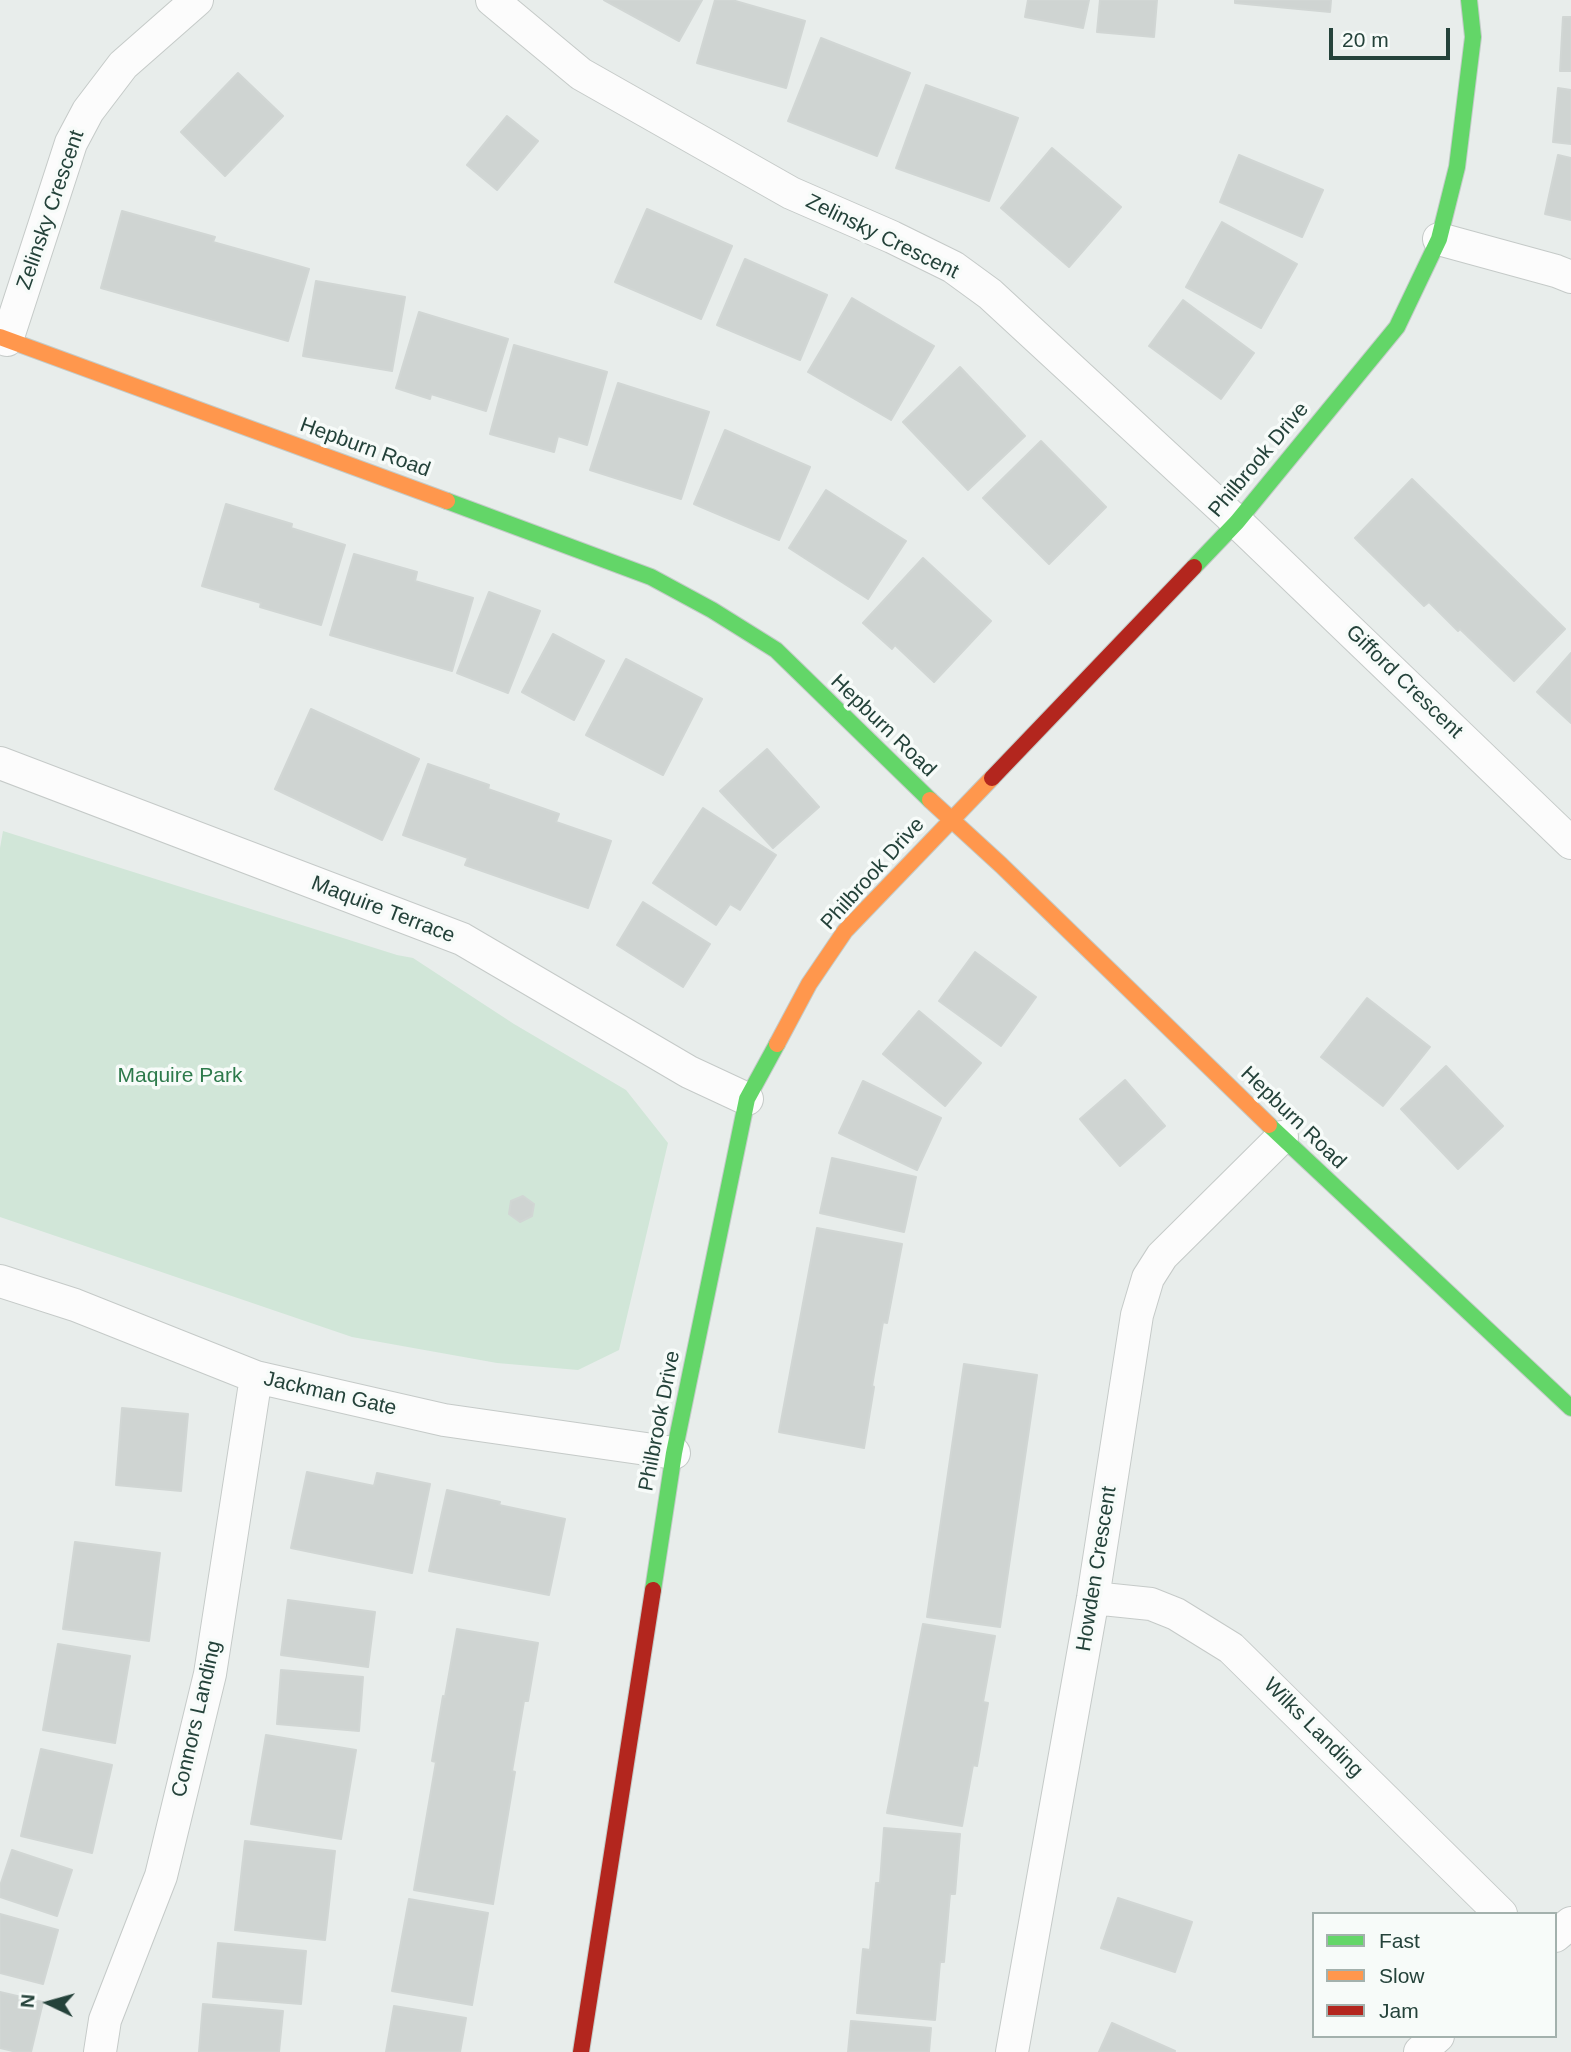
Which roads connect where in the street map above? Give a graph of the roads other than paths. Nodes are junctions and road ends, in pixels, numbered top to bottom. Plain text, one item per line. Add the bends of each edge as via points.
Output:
1 (197, 0) edge
2 (492, 0) edge
3 (1469, 0) edge
4 (1439, 239) junction
5 (1571, 277) edge
6 (3, 338) edge
7 (1237, 522) junction
8 (0, 763) edge
9 (950, 820) junction
10 (1571, 843) edge
11 (747, 1099) junction
12 (1282, 1137) junction
13 (0, 1281) edge
14 (256, 1377) junction
15 (1571, 1408) edge
16 (674, 1453) junction
17 (1093, 1598) junction
18 (1499, 1912) edge
19 (1571, 1923) edge
20 (1557, 1934) edge
21 (1436, 2038) edge
22 (100, 2052) edge
23 (581, 2052) edge
24 (1012, 2052) edge
25 (1420, 2052) edge

1 - 6 street, Zelinsky Crescent via 123,65 88,111 71,144
2 - 7 street, Zelinsky Crescent via 581,74 792,193 953,267 990,294
3 - 4 street, Philbrook Drive via 1473,37 1457,167
4 - 5 street
4 - 7 street, Philbrook Drive via 1397,327
6 - 9 street, Hepburn Road via 651,577 776,650
7 - 9 street, Philbrook Drive
7 - 10 street, Gifford Crescent
8 - 11 street, Maquire Terrace via 462,939 690,1072
9 - 11 street, Philbrook Drive via 845,931 809,984
9 - 12 street, Hepburn Road
11 - 16 street, Philbrook Drive
12 - 15 street, Hepburn Road
12 - 17 street, Howden Crescent via 1163,1256 1148,1278 1137,1315
13 - 14 street, Jackman Gate via 75,1305
14 - 16 street, Jackman Gate via 444,1420
14 - 22 street, Connors Landing via 210,1674 160,1876 105,2020
16 - 23 street, Philbrook Drive
17 - 18 street, Wilks Landing via 1151,1604 1177,1614 1231,1648
17 - 24 street, Howden Crescent
19 - 20 street
21 - 25 street

